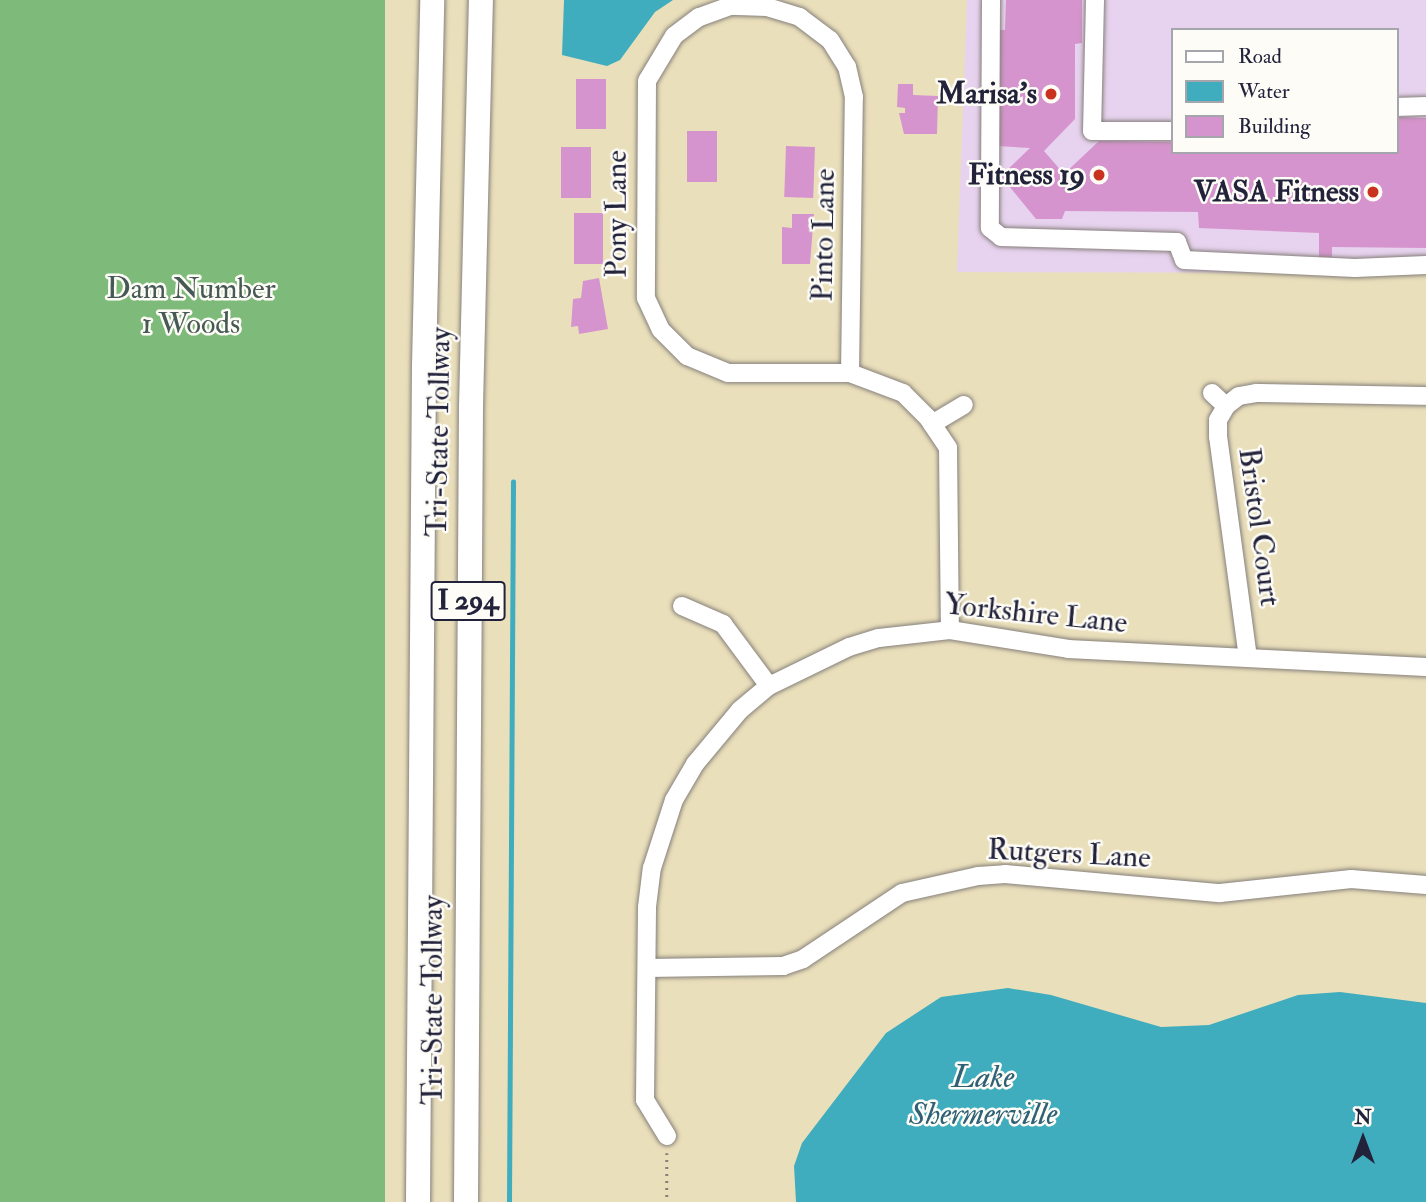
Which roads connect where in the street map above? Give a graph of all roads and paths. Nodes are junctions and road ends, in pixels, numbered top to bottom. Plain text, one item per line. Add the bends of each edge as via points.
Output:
1 (432, 0) edge
2 (481, 0) edge
3 (992, 0) edge
4 (1095, 0) edge
5 (854, 97) joint
6 (1426, 106) edge
7 (1398, 107) edge
8 (1170, 131) edge
9 (1426, 265) edge
10 (850, 373) junction
11 (1212, 393) dead end
12 (1426, 396) edge
13 (964, 405) dead end
14 (1226, 406) junction
15 (932, 424) junction
16 (682, 606) dead end
17 (950, 630) junction
18 (1248, 658) junction
19 (1426, 667) edge
20 (769, 686) junction
21 (1426, 885) edge
22 (647, 968) junction
23 (667, 1136) joint
24 (418, 1202) edge
25 (466, 1202) edge
26 (667, 1202) edge

1 - 24 highway, Tri-State Tollway / I 294 via 424,365
2 - 25 highway, Tri-State Tollway / I 294 via 466,739
3 - 9 street via 989,228 1001,237 1177,242 1184,260 1355,268
4 - 8 street via 1092,131
5 - 10 street, Pinto Lane
5 - 10 street, Pony Lane via 846,66 830,40 800,17 767,7 730,6 699,17 674,36 647,81 644,184 646,299 662,330 687,356 728,373
6 - 7 street
10 - 15 street, Pony Lane via 903,393
11 - 14 street, Bristol Court
12 - 14 street, Bristol Court via 1256,393 1239,396
13 - 15 street
14 - 18 street, Bristol Court via 1218,420 1218,437
15 - 17 street, Pony Lane via 948,448
16 - 20 street via 723,624
17 - 18 street, Yorkshire Lane via 1068,649
17 - 20 street, Yorkshire Lane via 869,641 812,662
18 - 19 street, Yorkshire Lane
20 - 22 street, Yorkshire Lane via 717,735 674,800 652,868
21 - 22 street, Rutgers Lane via 1351,879 1220,893 1005,874 978,876 902,892 803,959 783,966
22 - 23 street, Yorkshire Lane via 645,1100
23 - 26 path

